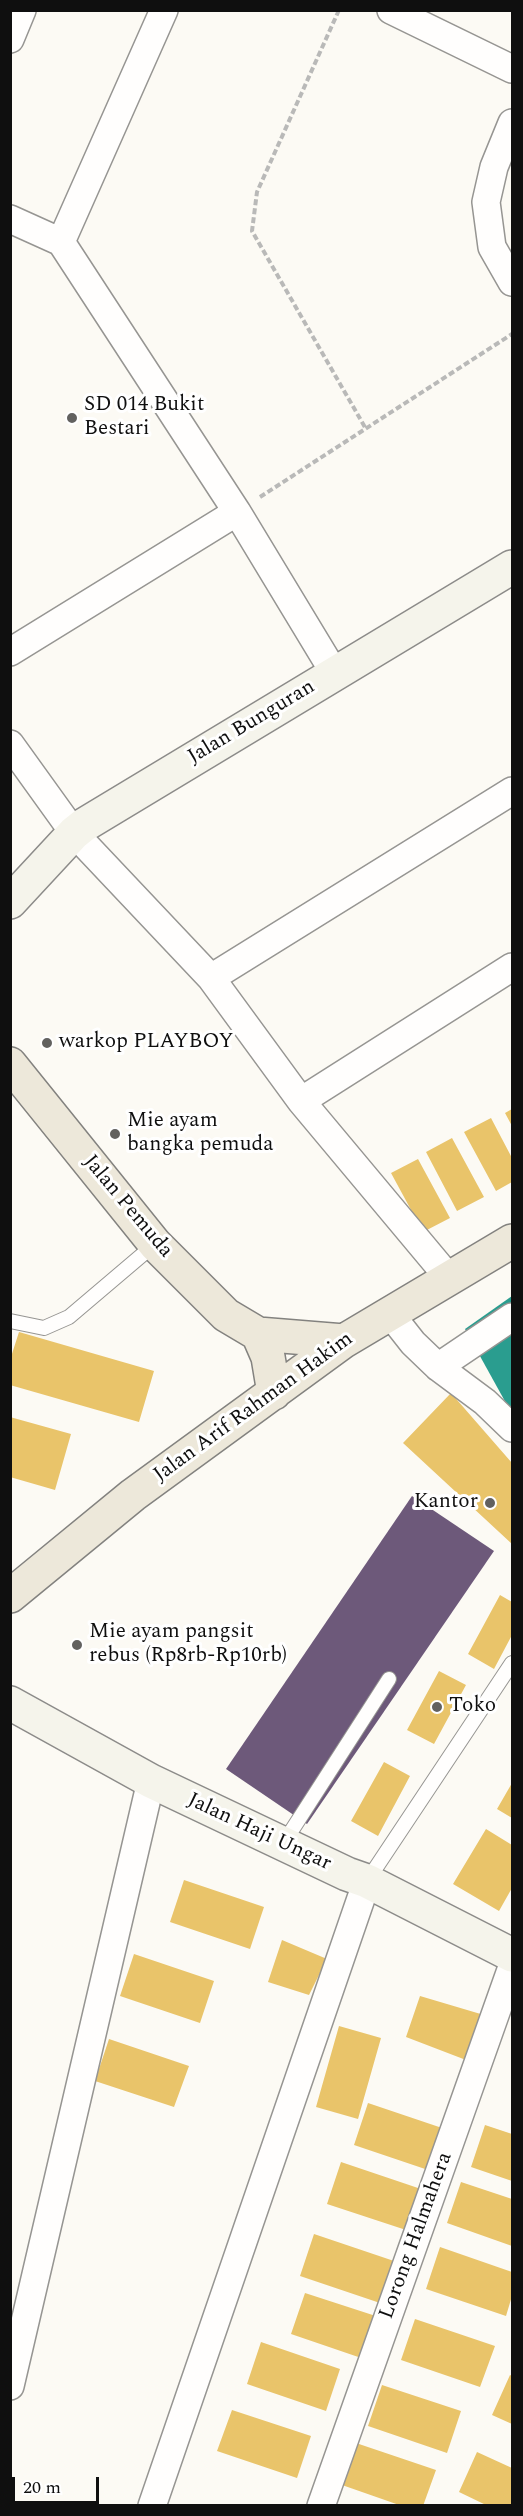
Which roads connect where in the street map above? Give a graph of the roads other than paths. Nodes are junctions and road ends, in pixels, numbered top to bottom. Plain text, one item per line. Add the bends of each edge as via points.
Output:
1 (22, 10) edge
2 (164, 10) edge
3 (391, 10) edge
4 (10, 39) edge
5 (513, 69) edge
6 (513, 123) edge
7 (10, 219) edge
8 (61, 242) junction
9 (513, 282) edge
10 (237, 512) junction
11 (513, 567) edge
12 (10, 652) edge
13 (335, 674) junction
14 (10, 744) edge
15 (513, 791) edge
16 (74, 833) junction
17 (10, 902) edge
18 (513, 967) edge
19 (211, 978) junction
20 (10, 1064) edge
21 (301, 1101) junction
22 (513, 1241) edge
23 (155, 1244) junction
24 (449, 1278) junction
25 (391, 1314) junction
26 (513, 1317) edge
27 (10, 1321) edge
28 (258, 1334) junction
29 (344, 1341) junction
30 (438, 1367) junction
31 (274, 1393) junction
32 (513, 1428) edge
33 (10, 1596) edge
34 (513, 1664) edge
35 (389, 1679) dead end
36 (10, 1703) edge
37 (151, 1781) junction
38 (283, 1844) junction
39 (367, 1881) junction
40 (513, 1955) edge
41 (513, 1967) edge
42 (10, 2386) edge
43 (152, 2505) edge
44 (321, 2505) edge

1 - 4 street
2 - 8 street
3 - 5 street
6 - 9 street via 494,167 486,202 492,247
7 - 8 street
8 - 10 street
10 - 12 street
10 - 13 street
11 - 13 street, Jalan Bunguran
13 - 16 street, Jalan Bunguran
14 - 16 street
15 - 19 street
16 - 17 street, Jalan Bunguran
16 - 19 street
18 - 21 street
19 - 21 street
20 - 23 main road, Jalan Pemuda
21 - 24 street
22 - 24 main road, Jalan Arif Rahman Hakim
23 - 27 lane via 69,1317 44,1328
23 - 28 main road, Jalan Pemuda via 226,1315
24 - 25 main road, Jalan Arif Rahman Hakim
25 - 29 main road, Jalan Arif Rahman Hakim
25 - 30 street
26 - 30 street
28 - 29 main road, Jalan Pemuda
28 - 31 main road via 268,1357
29 - 31 main road, Jalan Arif Rahman Hakim
30 - 32 street
31 - 33 main road, Jalan Arif Rahman Hakim via 133,1495
34 - 39 lane
35 - 38 lane
36 - 37 street, Jalan Haji Ungar
37 - 38 street, Jalan Haji Ungar
37 - 42 street
38 - 39 street, Jalan Haji Ungar
39 - 40 street, Jalan Haji Ungar
39 - 43 street
41 - 44 street, Lorong Halmahera

